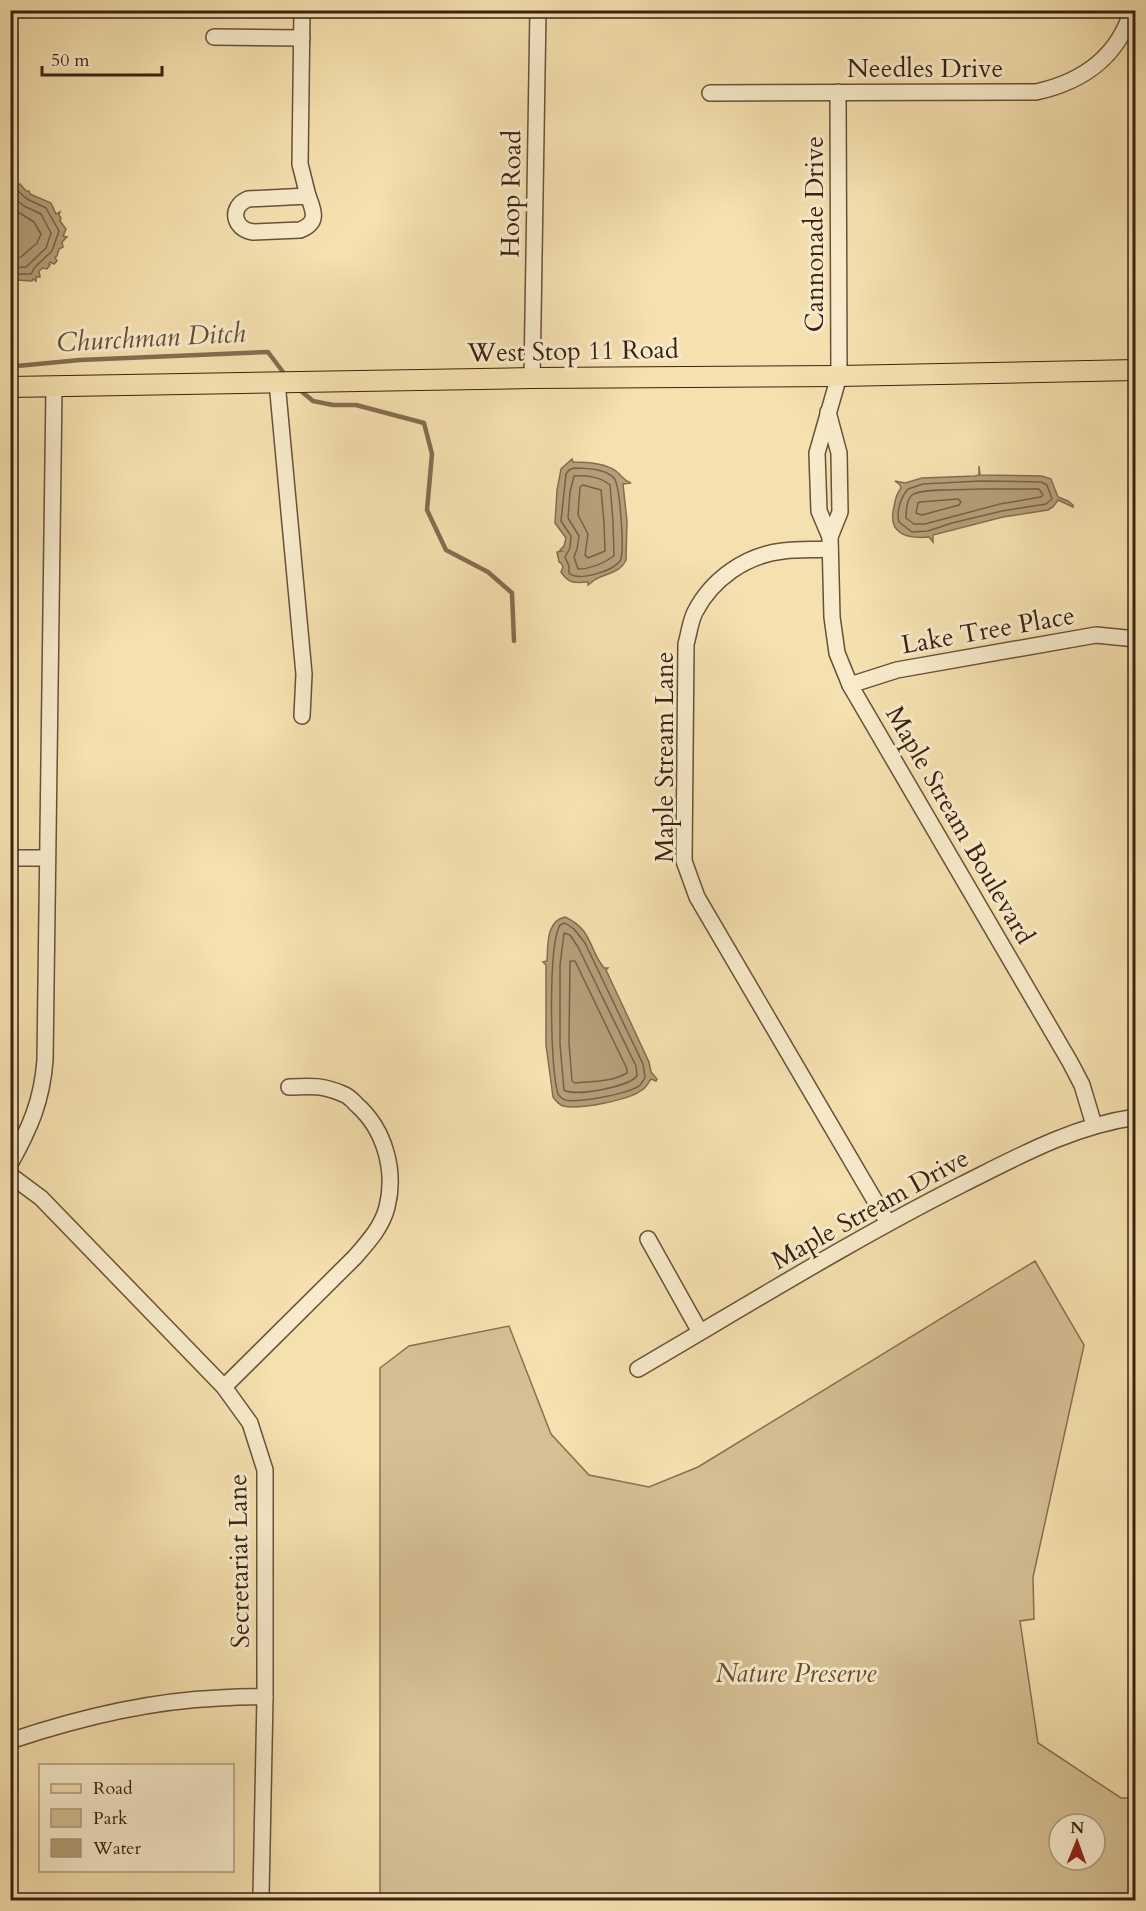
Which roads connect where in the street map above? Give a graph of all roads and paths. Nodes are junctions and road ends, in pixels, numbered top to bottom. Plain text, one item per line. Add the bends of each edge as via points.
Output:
1 (302, 10) edge
2 (538, 10) edge
3 (1132, 10) edge
4 (214, 38) dead end
5 (302, 38) junction
6 (838, 92) junction
7 (710, 93) dead end
8 (308, 196) junction
9 (1136, 370) edge
10 (839, 376) junction
11 (532, 378) junction
12 (277, 382) junction
13 (10, 387) edge
14 (54, 387) junction
15 (828, 412) junction
16 (830, 543) junction
17 (1136, 639) edge
18 (850, 685) junction
19 (302, 716) dead end
20 (10, 858) edge
21 (47, 858) junction
22 (289, 1087) dead end
23 (1136, 1117) edge
24 (1094, 1125) junction
25 (10, 1164) edge
26 (10, 1175) edge
27 (888, 1223) junction
28 (648, 1239) dead end
29 (700, 1332) junction
30 (638, 1369) dead end
31 (224, 1387) junction
32 (265, 1697) junction
33 (10, 1741) edge
34 (259, 1900) edge

1 - 5 street
2 - 11 street, Hoop Road
3 - 6 street, Needles Drive via 1121,36 1103,60 1063,85 1036,92
4 - 5 street
5 - 8 street via 300,164
6 - 7 street, Needles Drive
6 - 10 street, Cannonade Drive
8 - 8 street via 314,214 306,228 253,232 237,222 242,202
9 - 10 main road, West Stop 11 Road
10 - 11 main road, West Stop 11 Road
10 - 15 street, Maple Stream Boulevard
11 - 12 main road, West Stop 11 Road
12 - 14 main road, West Stop 11 Road
12 - 19 street via 304,674
13 - 14 main road, West Stop 11 Road
14 - 21 street
15 - 16 street, Maple Stream Boulevard via 839,453 840,512
15 - 16 street, Maple Stream Boulevard via 817,453 819,511
16 - 18 street, Maple Stream Boulevard via 835,644
16 - 27 street, Maple Stream Lane via 755,557 730,571 709,591 694,614 686,644 684,861 697,897
17 - 18 street, Lake Tree Place via 1096,635 897,670
18 - 24 street, Maple Stream Boulevard via 1070,1062 1082,1085
20 - 21 street
21 - 25 street via 44,1076 33,1121
22 - 31 street via 318,1085 346,1094 367,1114 385,1147 390,1177 387,1207 375,1235
23 - 24 street, Maple Stream Drive
24 - 27 street, Maple Stream Drive via 1024,1153
26 - 31 street, Secretariat Lane via 41,1198
27 - 29 street, Maple Stream Drive
28 - 29 street
29 - 30 street, Maple Stream Drive
31 - 32 street, Secretariat Lane via 250,1423 265,1470
32 - 33 street via 191,1699 133,1707 60,1724
32 - 34 street, Secretariat Lane

